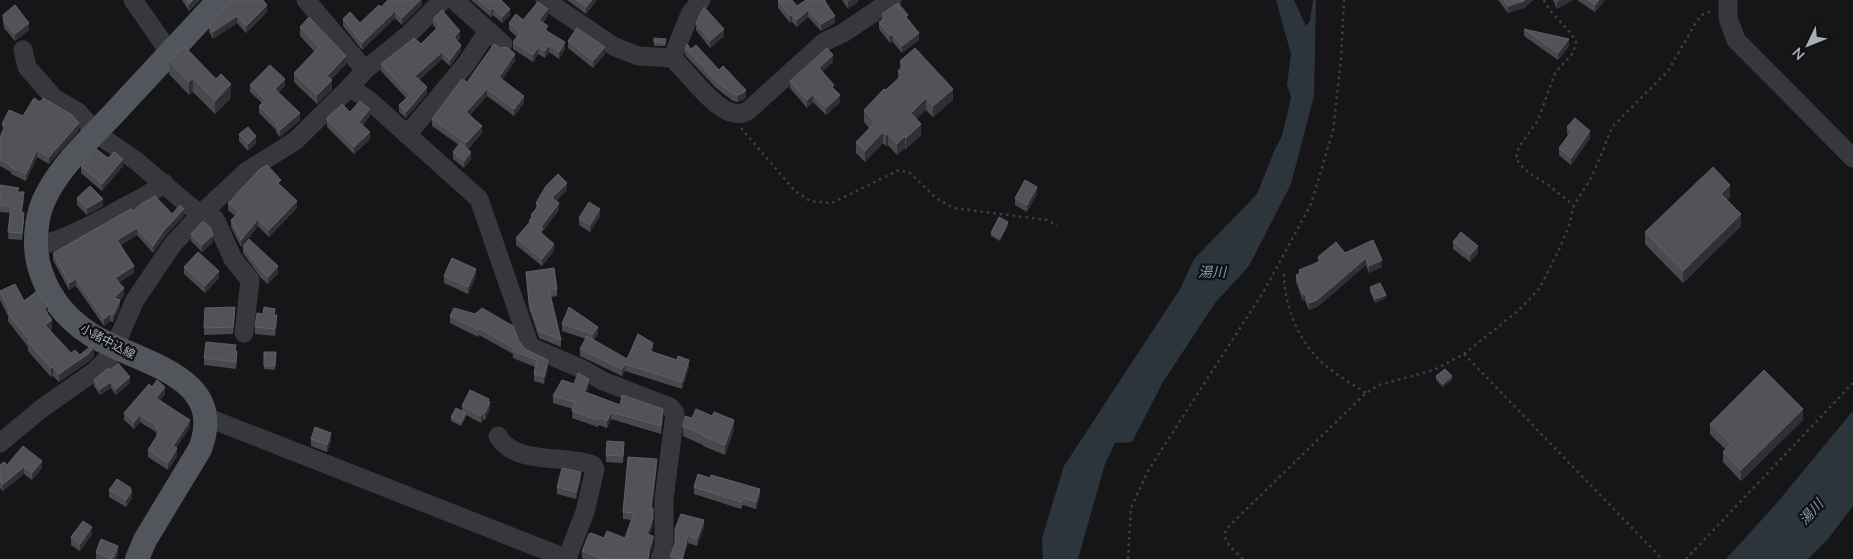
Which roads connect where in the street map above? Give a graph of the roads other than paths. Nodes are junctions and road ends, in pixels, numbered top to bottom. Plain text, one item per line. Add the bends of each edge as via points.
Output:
1 (133, 0) edge
2 (219, 0) edge
3 (306, 0) edge
4 (444, 0) edge
5 (454, 0) edge
6 (545, 0) edge
7 (701, 0) edge
8 (892, 0) edge
9 (1728, 3) edge
10 (488, 31) junction
11 (503, 44) dead end
12 (23, 50) dead end
13 (170, 53) junction
14 (672, 58) junction
15 (365, 70) junction
16 (349, 88) junction
17 (96, 133) junction
18 (407, 135) junction
19 (1853, 158) edge
20 (164, 183) junction
21 (202, 213) junction
22 (36, 248) junction
23 (244, 334) dead end
24 (115, 347) junction
25 (206, 418) junction
26 (498, 436) dead end
27 (0, 443) edge
28 (136, 559) edge
29 (568, 559) edge
30 (660, 559) edge

1 - 13 street
2 - 13 main road, 小諸中込線
3 - 15 street
4 - 15 street
5 - 10 street
6 - 14 street via 613,46 638,56
7 - 14 street via 690,14
8 - 14 street via 824,42 744,114 728,113
9 - 19 street via 1728,18 1736,40
10 - 11 street
10 - 18 street via 466,64
12 - 17 street via 26,67 41,85 54,98 78,112
13 - 17 main road, 小諸中込線
15 - 16 street
16 - 18 street via 371,102
16 - 21 street via 295,141 247,170
17 - 20 street
17 - 22 main road, 小諸中込線 via 64,167 43,203
18 - 30 street via 479,199 529,344 603,381 670,407 675,413 664,500 664,548
20 - 21 street
20 - 22 street via 102,220
21 - 23 street via 215,219 233,260 250,280
21 - 24 street via 173,244 142,288
22 - 24 main road, 小諸中込線 via 45,285 63,311 90,334
24 - 25 main road, 小諸中込線 via 176,375 197,394
24 - 27 street via 95,371
25 - 28 main road, 小諸中込線 via 207,426 200,449
25 - 29 street
26 - 29 street via 506,448 521,454 593,465 595,469 585,512

